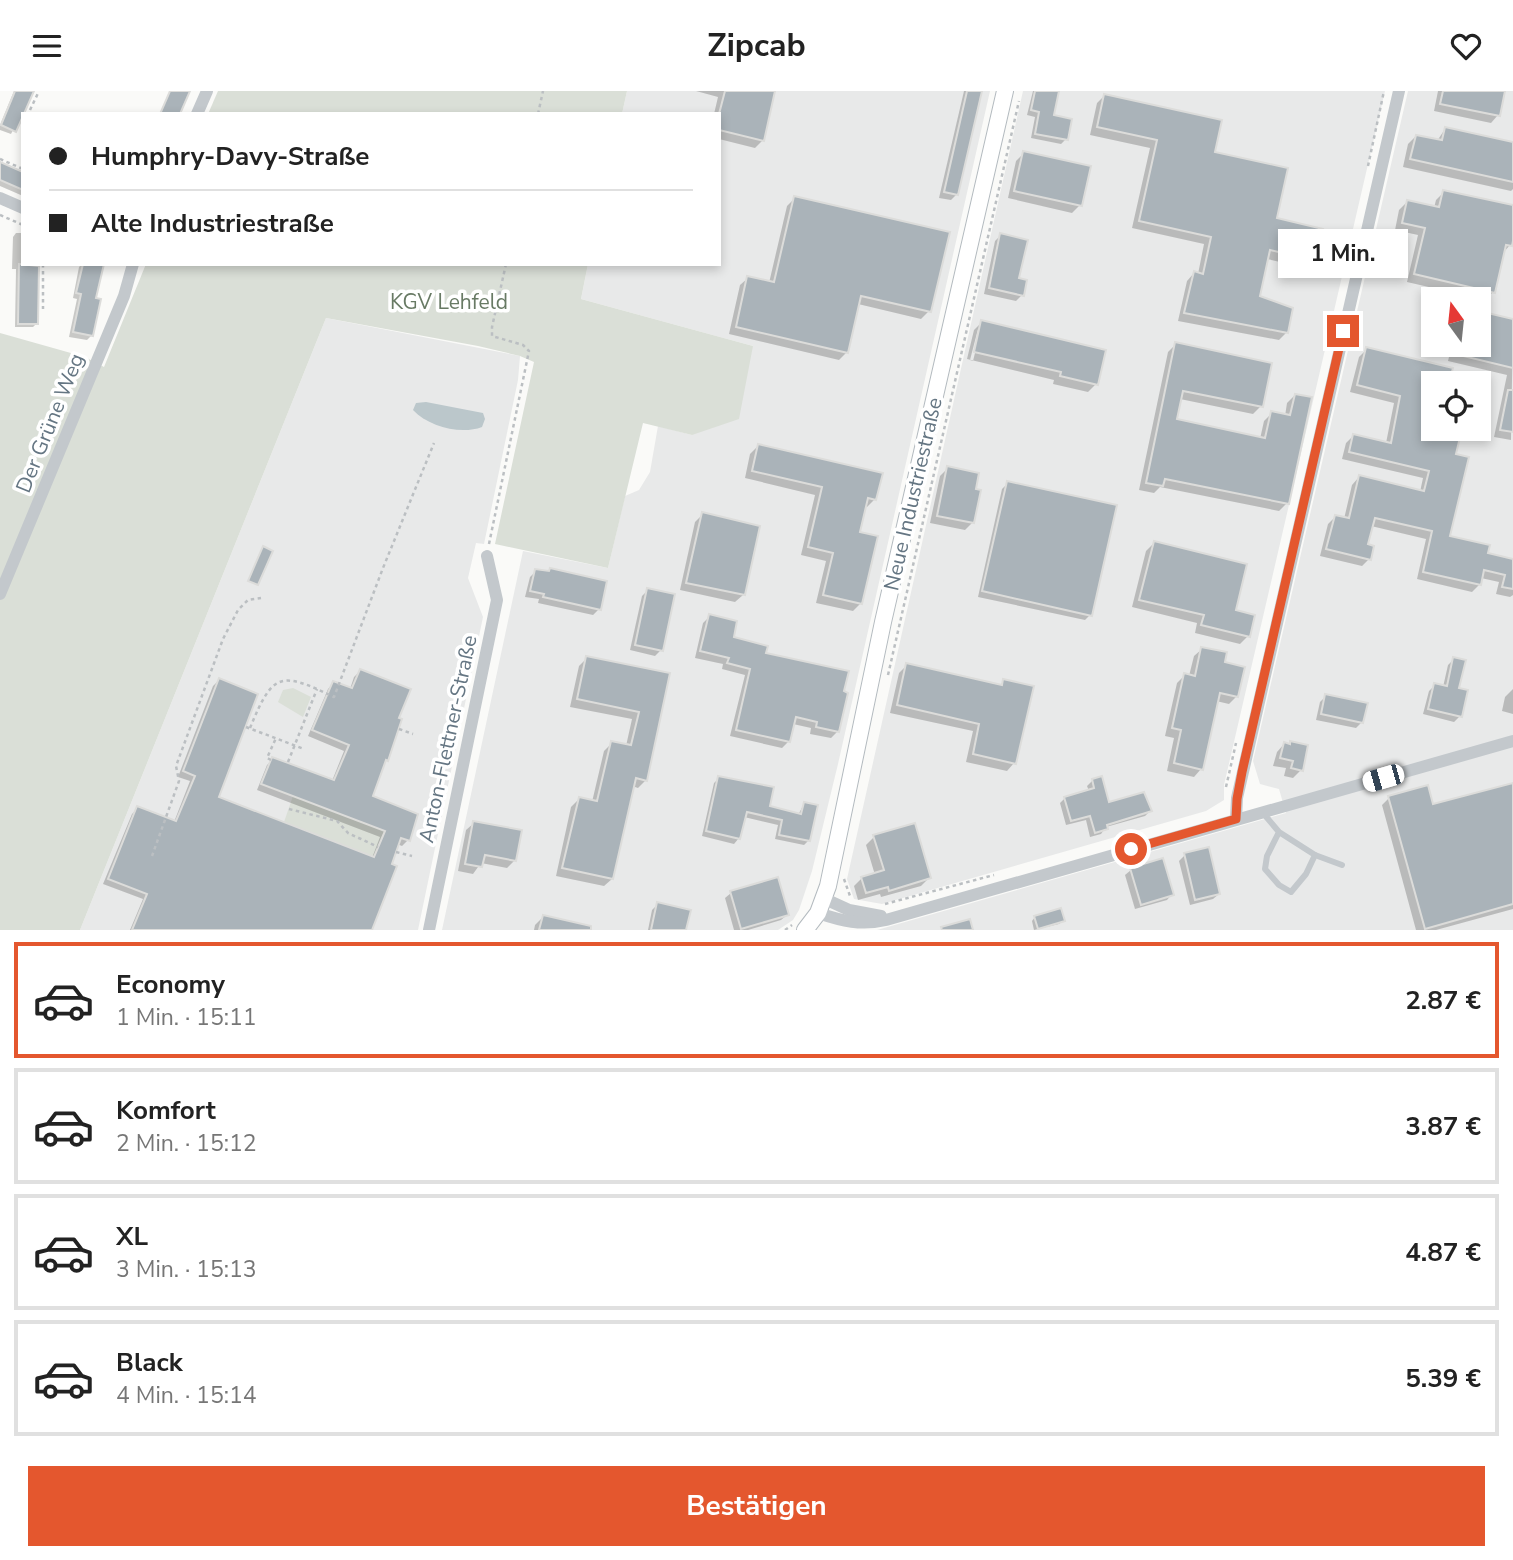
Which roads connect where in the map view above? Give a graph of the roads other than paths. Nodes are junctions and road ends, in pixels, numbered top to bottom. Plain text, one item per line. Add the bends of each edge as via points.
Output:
1 (207, 91) edge
2 (1005, 91) edge
3 (1399, 91) edge
4 (198, 112) edge
5 (0, 198) edge
6 (21, 207) edge
7 (132, 266) edge
8 (488, 550) road end
9 (0, 594) edge
10 (1513, 741) edge
11 (1261, 811) junction
12 (1236, 819) junction
13 (1279, 832) junction
14 (1315, 855) junction
15 (1342, 865) dead end
16 (821, 906) junction
17 (429, 930) edge
18 (805, 930) edge

1 - 4 street
2 - 16 street, Neue Industriestraße
3 - 12 street
5 - 6 street
7 - 9 street, Der Grüne Weg
8 - 17 street, Anton-Flettner-Straße via 497,600
10 - 11 street
11 - 12 street
11 - 13 lane
12 - 16 street via 895,916
13 - 14 lane
13 - 14 lane via 1265,869 1279,885 1291,892
14 - 15 lane
16 - 18 street

